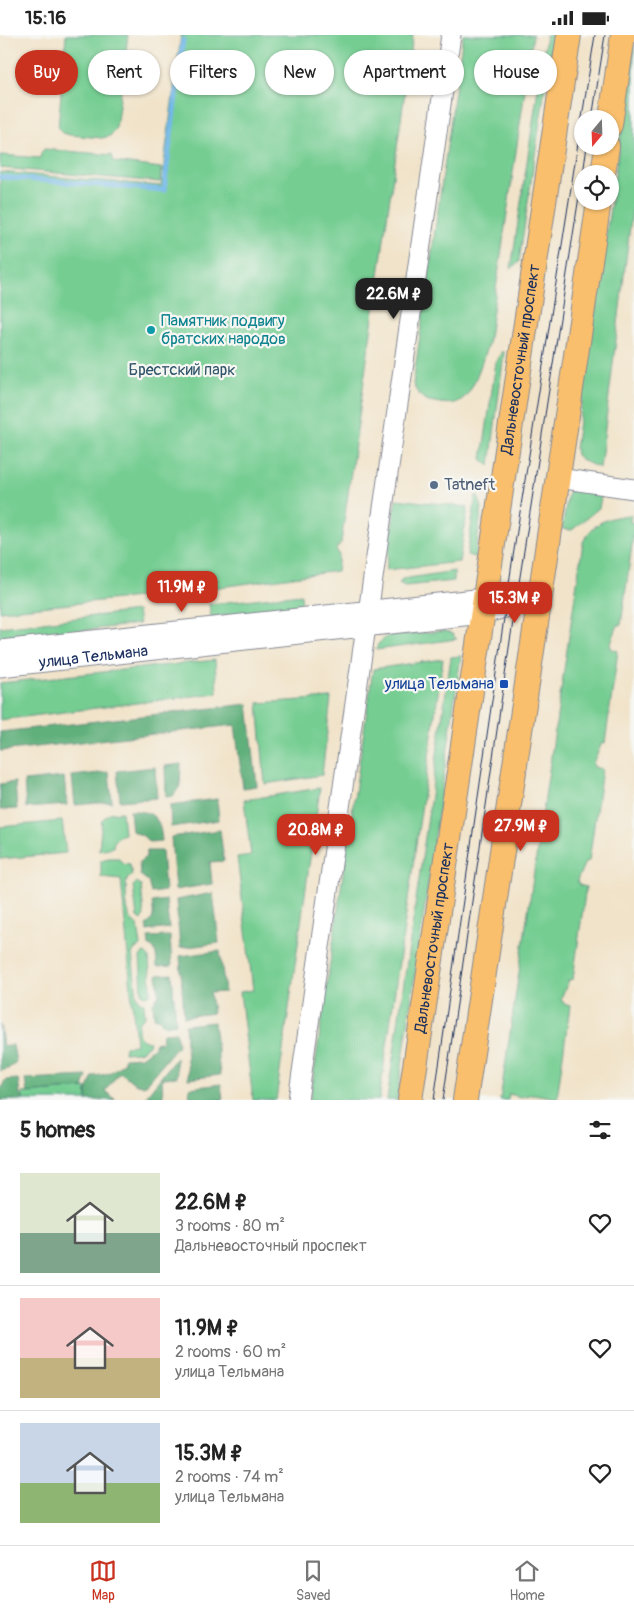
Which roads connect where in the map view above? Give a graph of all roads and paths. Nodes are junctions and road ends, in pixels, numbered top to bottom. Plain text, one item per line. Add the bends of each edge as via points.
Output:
1 (451, 35) edge
2 (569, 35) edge
3 (623, 35) edge
4 (612, 110) edge
5 (598, 210) edge
6 (558, 478) junction
7 (634, 489) edge
8 (540, 599) junction
9 (483, 606) junction
10 (367, 619) junction
11 (0, 650) edge
12 (0, 667) edge
13 (298, 1100) edge
14 (410, 1100) edge
15 (465, 1100) edge

1 - 10 street
2 - 9 main road, Дальневосточный проспект
3 - 4 main road
5 - 6 main road
6 - 7 street
6 - 8 main road
8 - 9 street, улица Тельмана
8 - 15 main road
9 - 10 street, улица Тельмана
9 - 14 main road, Дальневосточный проспект
10 - 11 street, улица Тельмана
10 - 12 street, улица Тельмана
10 - 13 street

